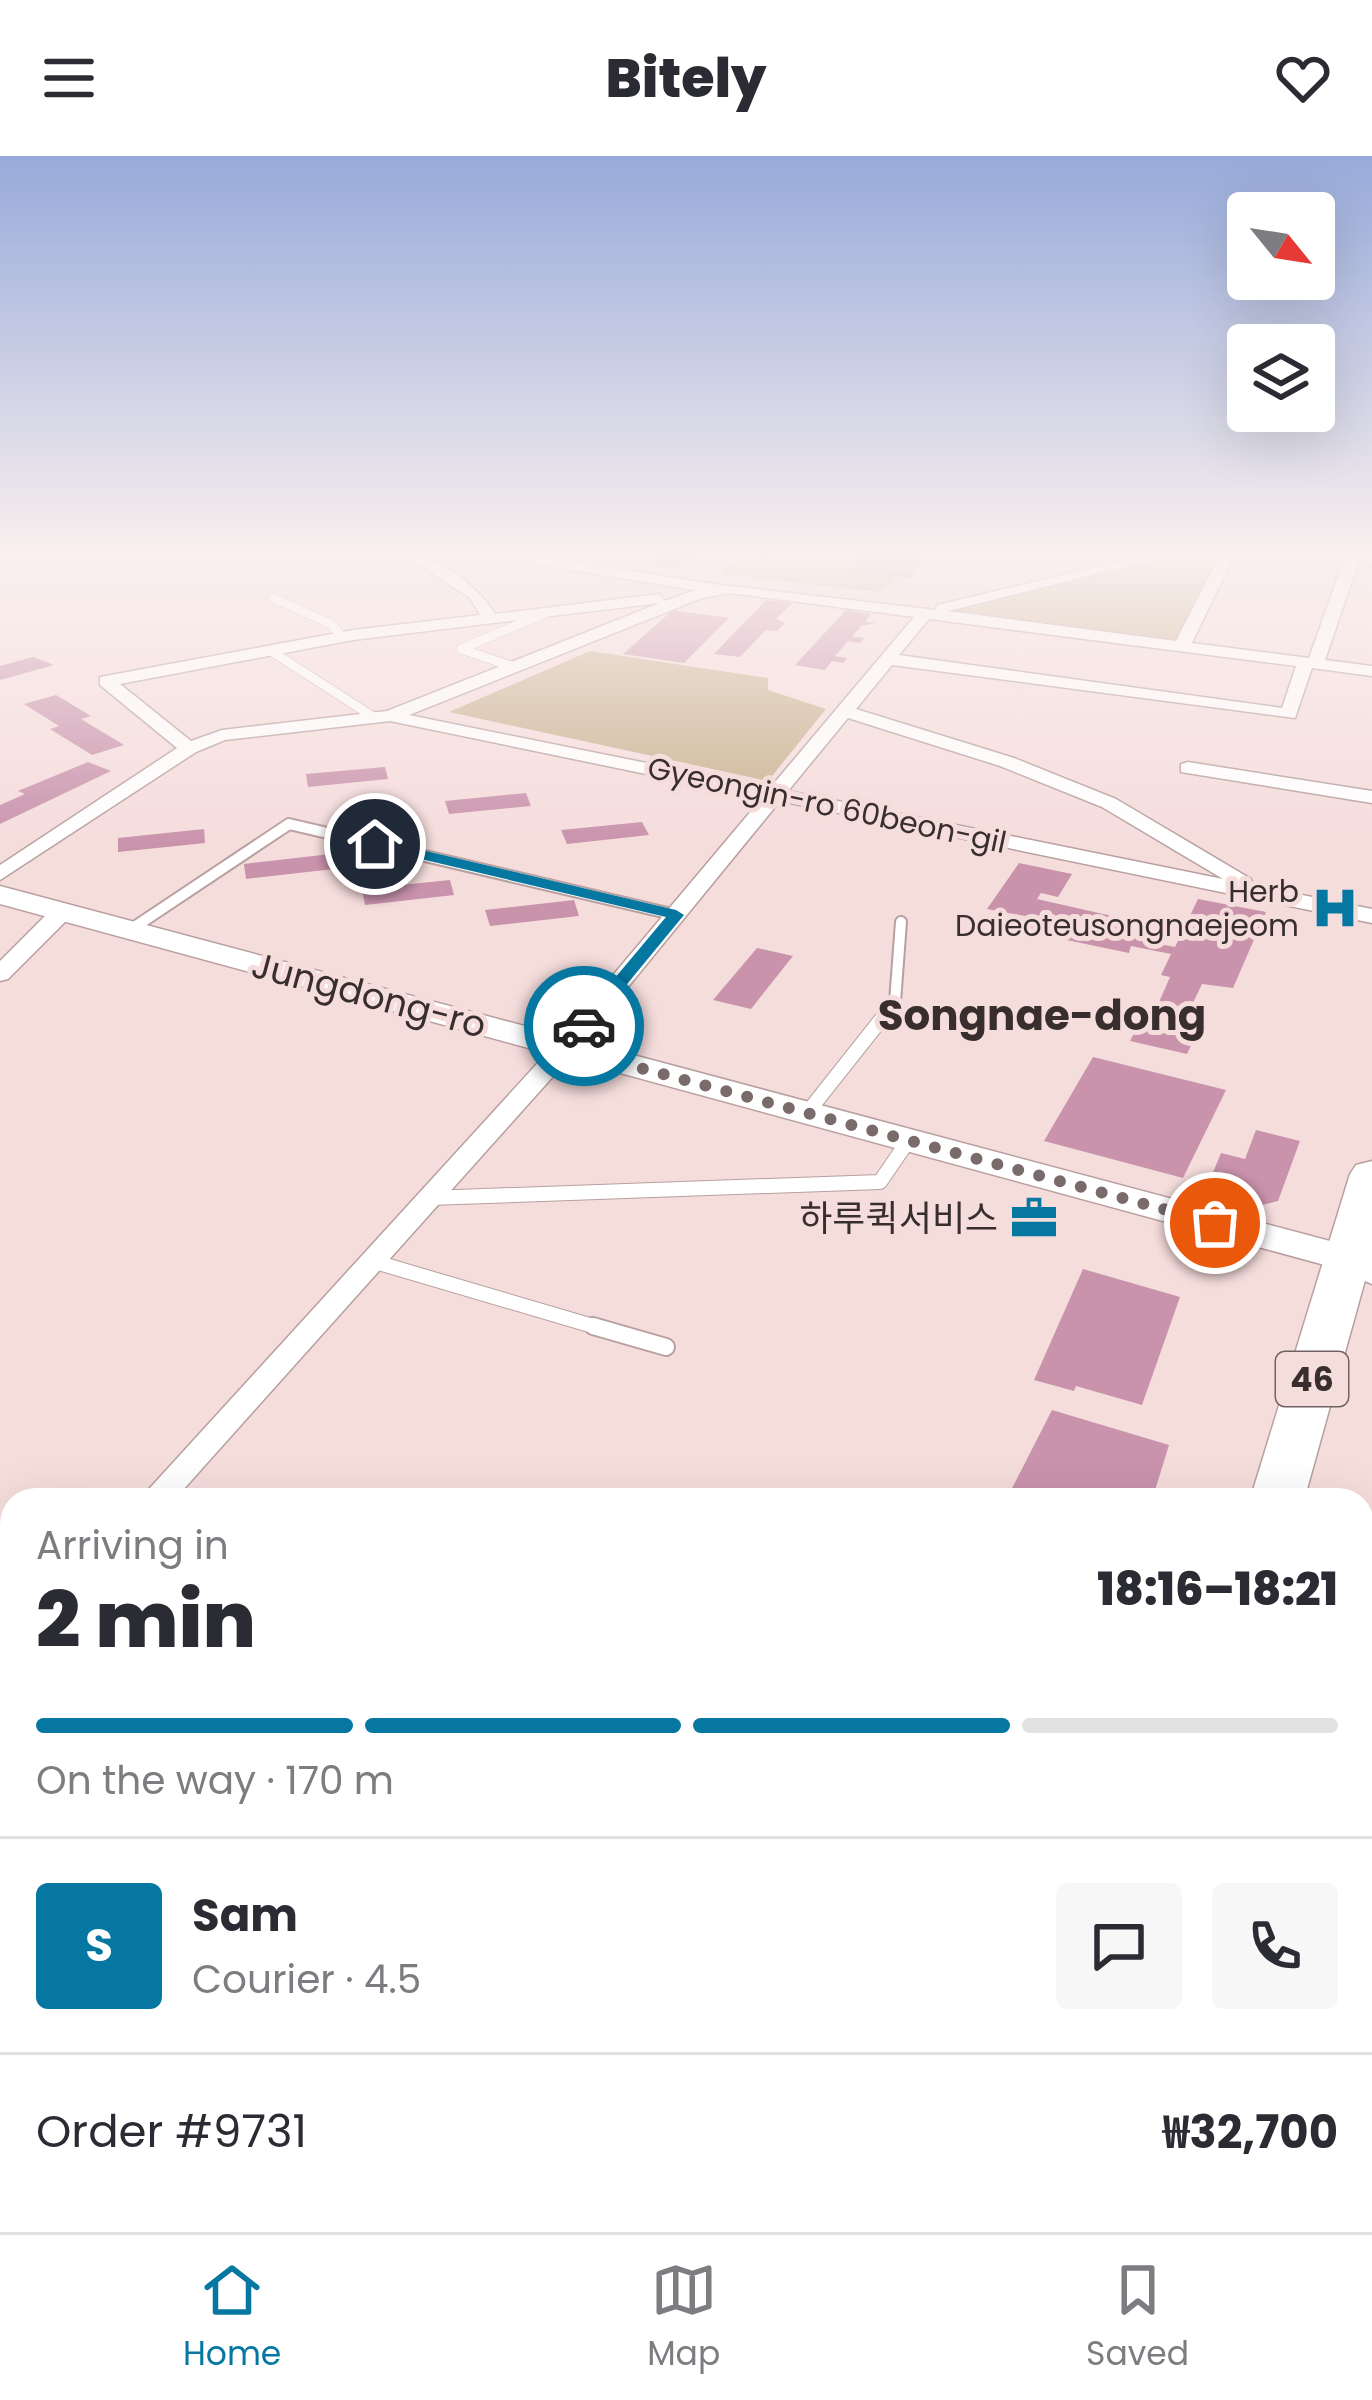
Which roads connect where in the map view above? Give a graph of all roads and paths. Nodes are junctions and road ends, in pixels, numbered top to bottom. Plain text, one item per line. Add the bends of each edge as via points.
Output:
1 (266, 652) edge
2 (272, 652) edge
3 (469, 652) edge
4 (552, 652) edge
5 (894, 652) edge
6 (1227, 652) edge
7 (1315, 652) edge
8 (888, 659) junction
9 (1311, 663) junction
10 (514, 667) junction
11 (1372, 671) edge
12 (845, 711) junction
13 (382, 717) junction
14 (189, 748) junction
15 (1188, 768) dead end
16 (775, 795) junction
17 (1372, 796) edge
18 (0, 874) edge
19 (1263, 894) junction
20 (0, 895) edge
21 (62, 912) junction
22 (676, 915) junction
23 (1372, 916) edge
24 (901, 922) dead end
25 (130, 930) junction
26 (0, 974) edge
27 (566, 1048) junction
28 (807, 1113) junction
29 (908, 1141) junction
30 (1372, 1174) edge
31 (430, 1198) junction
32 (372, 1261) junction
33 (1359, 1264) edge
34 (666, 1347) dead end
35 (166, 1488) edge
36 (1281, 1488) edge

1 - 14 street via 106,681
2 - 13 lane
3 - 10 lane
4 - 10 street
5 - 8 street
6 - 9 street
7 - 9 street
8 - 9 street via 1289,714
8 - 12 street
9 - 11 street
10 - 13 street
12 - 16 street
12 - 19 street, Gyeongin-ro 60beon-gil via 1109,803
13 - 14 street via 222,735
13 - 16 street, Gyeongin-ro 60beon-gil
14 - 18 street
15 - 17 street
16 - 19 street, Gyeongin-ro 60beon-gil
16 - 22 street
19 - 23 street, Gyeongin-ro 60beon-gil
20 - 21 street, Jungdong-ro
21 - 25 street, Jungdong-ro
21 - 26 street
22 - 25 lane via 289,824
22 - 27 street
24 - 28 lane via 896,1002
25 - 27 street, Jungdong-ro
27 - 28 street, Jungdong-ro
27 - 31 street
28 - 29 street, Jungdong-ro
29 - 31 lane via 880,1182
29 - 33 street, Jungdong-ro
30 - 33 main road, 46
31 - 32 street
32 - 34 lane
32 - 35 street
33 - 36 main road, 46

